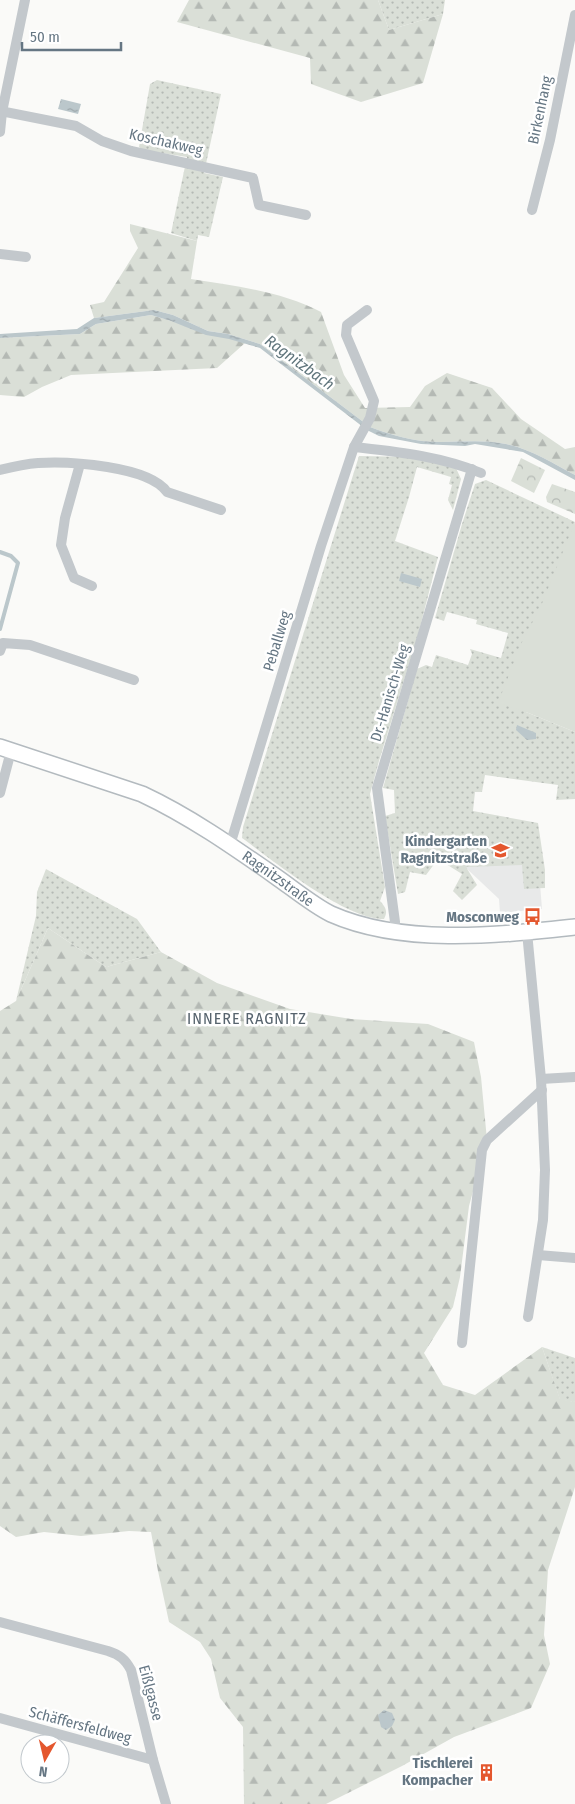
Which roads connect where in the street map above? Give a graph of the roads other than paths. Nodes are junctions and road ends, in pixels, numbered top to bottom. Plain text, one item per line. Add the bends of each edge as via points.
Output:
1 (25, 0) edge
2 (575, 15) edge
3 (1, 111) edge
4 (0, 132) edge
5 (532, 210) dead end
6 (306, 214) dead end
7 (0, 254) edge
8 (26, 257) dead end
9 (367, 310) dead end
10 (354, 447) junction
11 (80, 464) junction
12 (0, 470) edge
13 (221, 510) dead end
14 (92, 586) dead end
15 (0, 651) edge
16 (134, 680) dead end
17 (6, 749) edge
18 (0, 793) edge
19 (230, 845) junction
20 (575, 927) edge
21 (394, 931) junction
22 (527, 932) junction
23 (575, 1077) edge
24 (541, 1079) junction
25 (542, 1090) junction
26 (538, 1255) junction
27 (575, 1258) edge
28 (528, 1317) dead end
29 (462, 1343) dead end
30 (0, 1622) edge
31 (0, 1718) edge
32 (153, 1760) junction
33 (166, 1804) edge

1 - 3 street
2 - 5 street, Birkenhang via 550,140
3 - 4 street
3 - 6 street, Koschakweg via 76,126 102,141 131,150 253,178 259,205
7 - 8 street
9 - 10 street, Peballweg via 347,325 346,335 374,401 370,418
10 - 19 street, Peballweg
10 - 21 street, Dr.-Hanisch-Weg via 418,455 477,471 377,788
11 - 12 street via 37,463
11 - 13 street via 148,478 162,484 167,492
11 - 14 street via 61,545 74,578
15 - 16 street via 3,643 30,645
17 - 18 street
17 - 19 main road, Ragnitzstraße via 142,794
19 - 21 main road, Ragnitzstraße via 330,914
20 - 22 main road, Ragnitzstraße
21 - 22 main road, Ragnitzstraße via 452,937
22 - 24 street
23 - 24 street
24 - 25 street
25 - 26 street via 546,1170
25 - 29 street via 487,1140 482,1150
26 - 27 street
26 - 28 street
30 - 32 street, Eißlgasse via 120,1655 131,1670
31 - 32 street, Schäffersfeldweg
32 - 33 street, Eißlgasse

